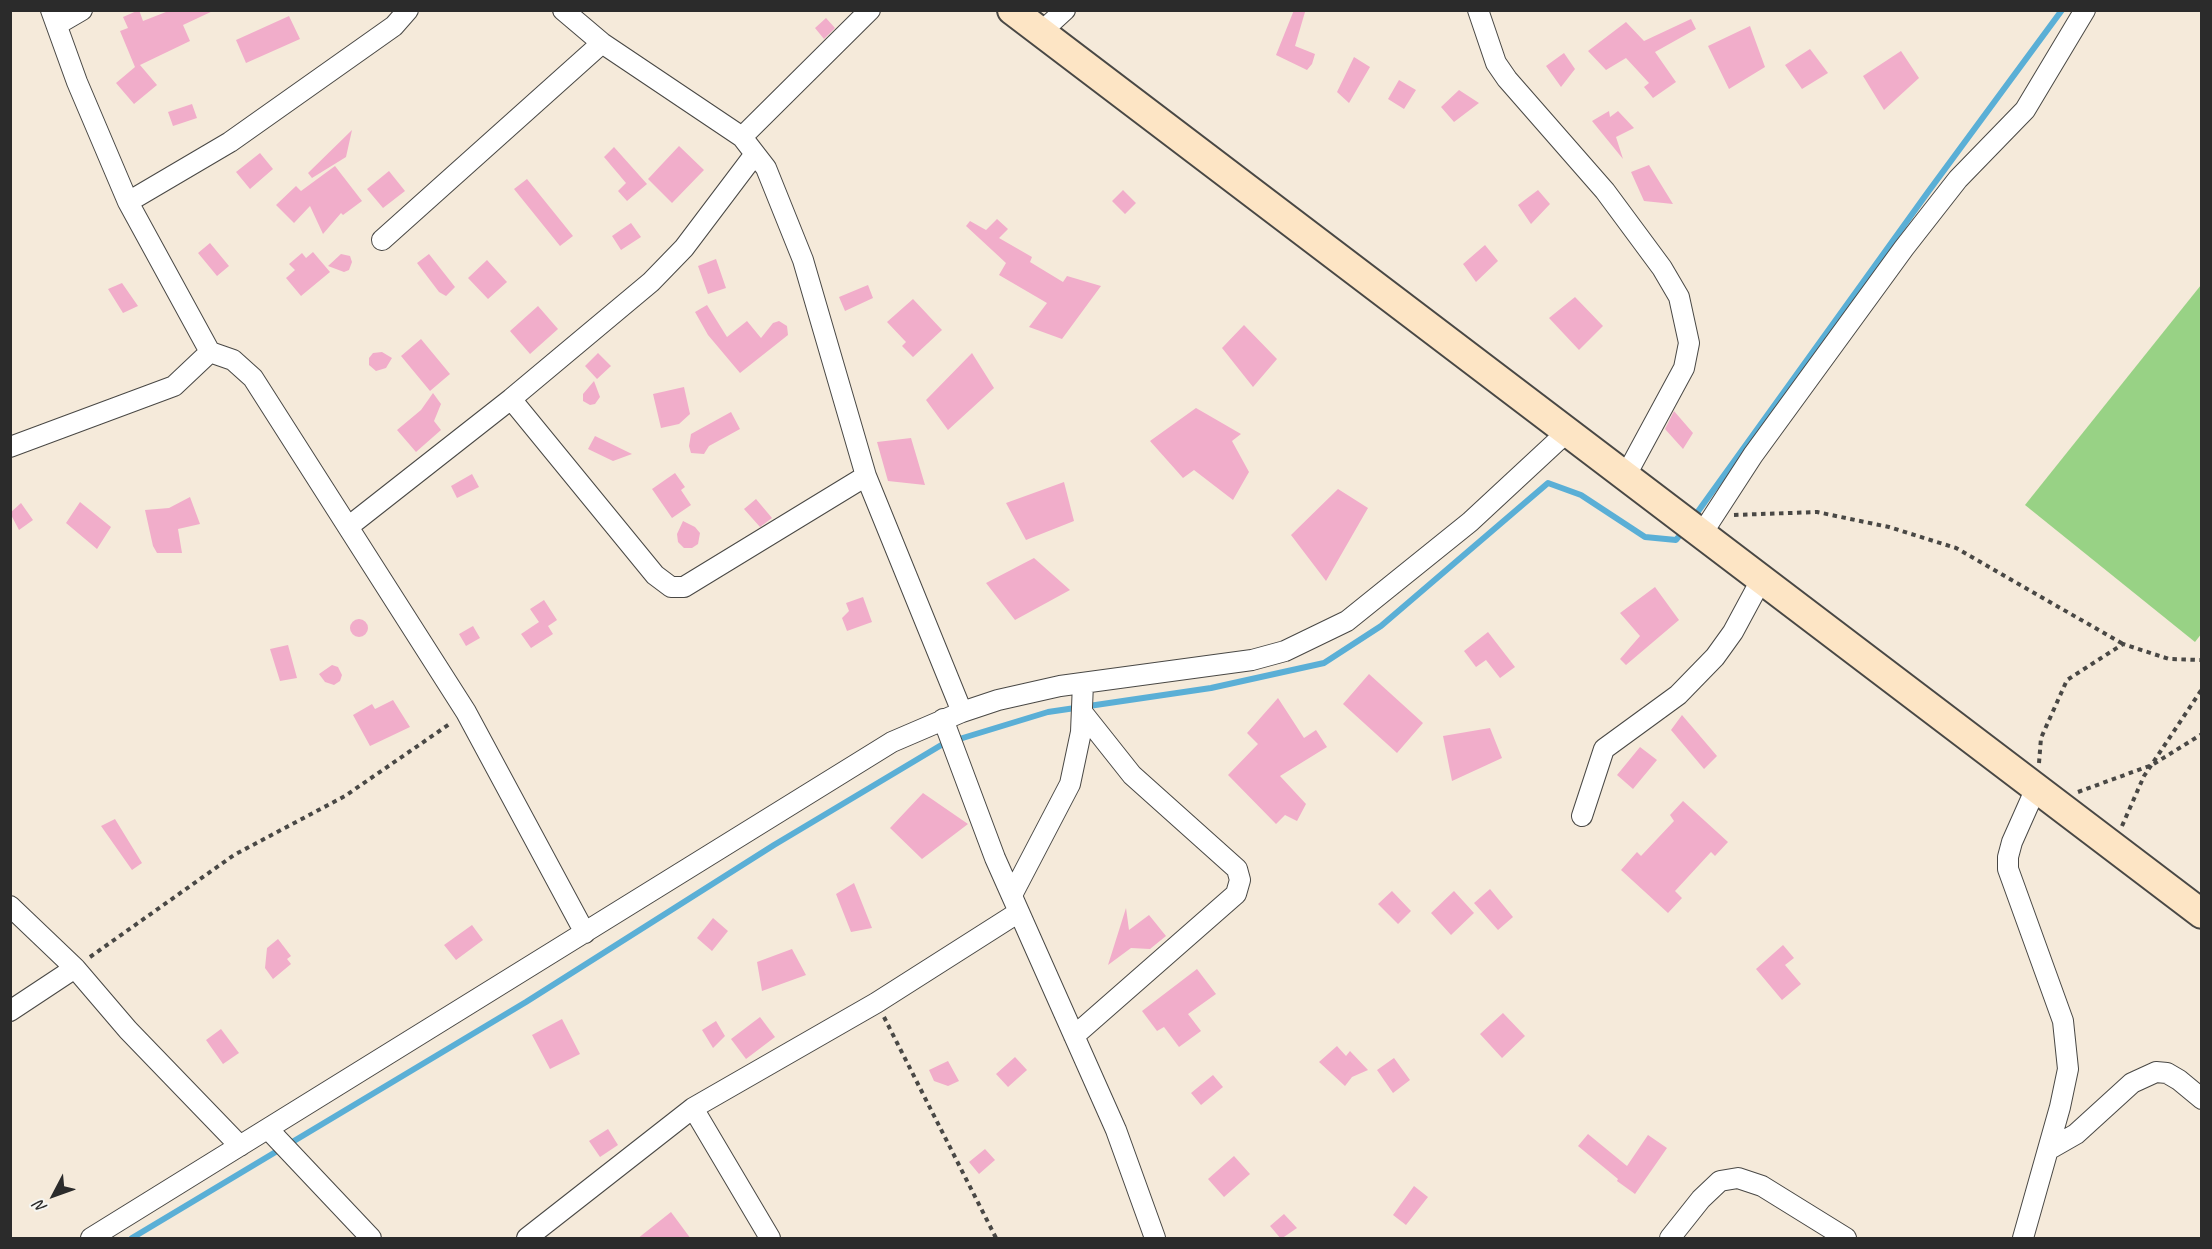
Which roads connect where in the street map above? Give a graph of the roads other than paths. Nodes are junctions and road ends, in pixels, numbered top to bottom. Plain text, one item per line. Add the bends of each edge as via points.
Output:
1 (82, 10) edge
2 (408, 10) edge
3 (562, 10) edge
4 (870, 10) edge
5 (1012, 10) edge
6 (1065, 10) edge
7 (1478, 10) edge
8 (2085, 10) edge
9 (54, 17) edge
10 (1040, 33) junction
11 (602, 43) junction
12 (742, 137) junction
13 (755, 154) junction
14 (128, 202) junction
15 (382, 240) dead end
16 (210, 351) junction
17 (511, 399) junction
18 (1567, 432) junction
19 (10, 447) edge
20 (866, 476) junction
21 (1625, 477) junction
22 (1708, 526) junction
23 (348, 527) junction
24 (1761, 580) junction
25 (1083, 683) junction
26 (962, 712) junction
27 (1082, 712) junction
28 (943, 719) junction
29 (2045, 795) junction
30 (1582, 816) dead end
31 (1015, 903) junction
32 (10, 906) edge
33 (2202, 914) edge
34 (585, 933) junction
35 (75, 968) junction
36 (10, 1011) edge
37 (1074, 1036) junction
38 (2202, 1099) edge
39 (693, 1108) junction
40 (268, 1129) junction
41 (240, 1146) junction
42 (2048, 1150) junction
43 (91, 1239) edge
44 (371, 1239) edge
45 (527, 1239) edge
46 (770, 1239) edge
47 (1155, 1239) edge
48 (1670, 1239) edge
49 (1846, 1239) edge
50 (2023, 1239) edge

1 - 9 street
2 - 14 street via 394,26 230,142
3 - 11 street
4 - 12 street
5 - 10 main road
6 - 10 street
7 - 21 street via 1496,63 1507,79 1605,191 1679,297 1689,343 1684,368
8 - 22 street via 2025,110 1958,179 1904,248 1753,455
9 - 14 street via 76,82
10 - 18 main road
11 - 12 street
11 - 15 street
12 - 13 street
13 - 17 street via 684,248 651,282
13 - 20 street via 766,168 802,261
14 - 16 street
16 - 19 street via 174,386
16 - 23 street via 233,360 254,378
17 - 20 street via 655,575 671,587 684,587
17 - 23 street
18 - 21 main road
18 - 25 street via 1428,557 1369,605 1324,633 1285,651 1251,660
20 - 26 street
21 - 22 main road
22 - 24 main road
23 - 34 street via 466,712
24 - 29 main road
24 - 30 street via 1715,657 1678,695 1604,749
25 - 26 street via 998,700
25 - 27 street
26 - 28 street
27 - 31 street via 1082,732 1070,784
27 - 37 street via 1132,775 1237,869 1240,880 1236,894
28 - 31 street
28 - 34 street via 892,742
29 - 33 main road
29 - 42 street via 2008,857 2012,882 2063,1021 2067,1046 2061,1107
31 - 37 street
31 - 39 street via 876,1003
32 - 35 street
34 - 40 street
35 - 36 street
35 - 41 street via 128,1030
37 - 47 street via 1116,1130
38 - 42 street via 2173,1077 2156,1072 2132,1083 2076,1134
39 - 45 street
39 - 46 street
40 - 41 street
40 - 44 street
41 - 43 street
42 - 50 street
48 - 49 street via 1720,1181 1738,1178 1762,1186

